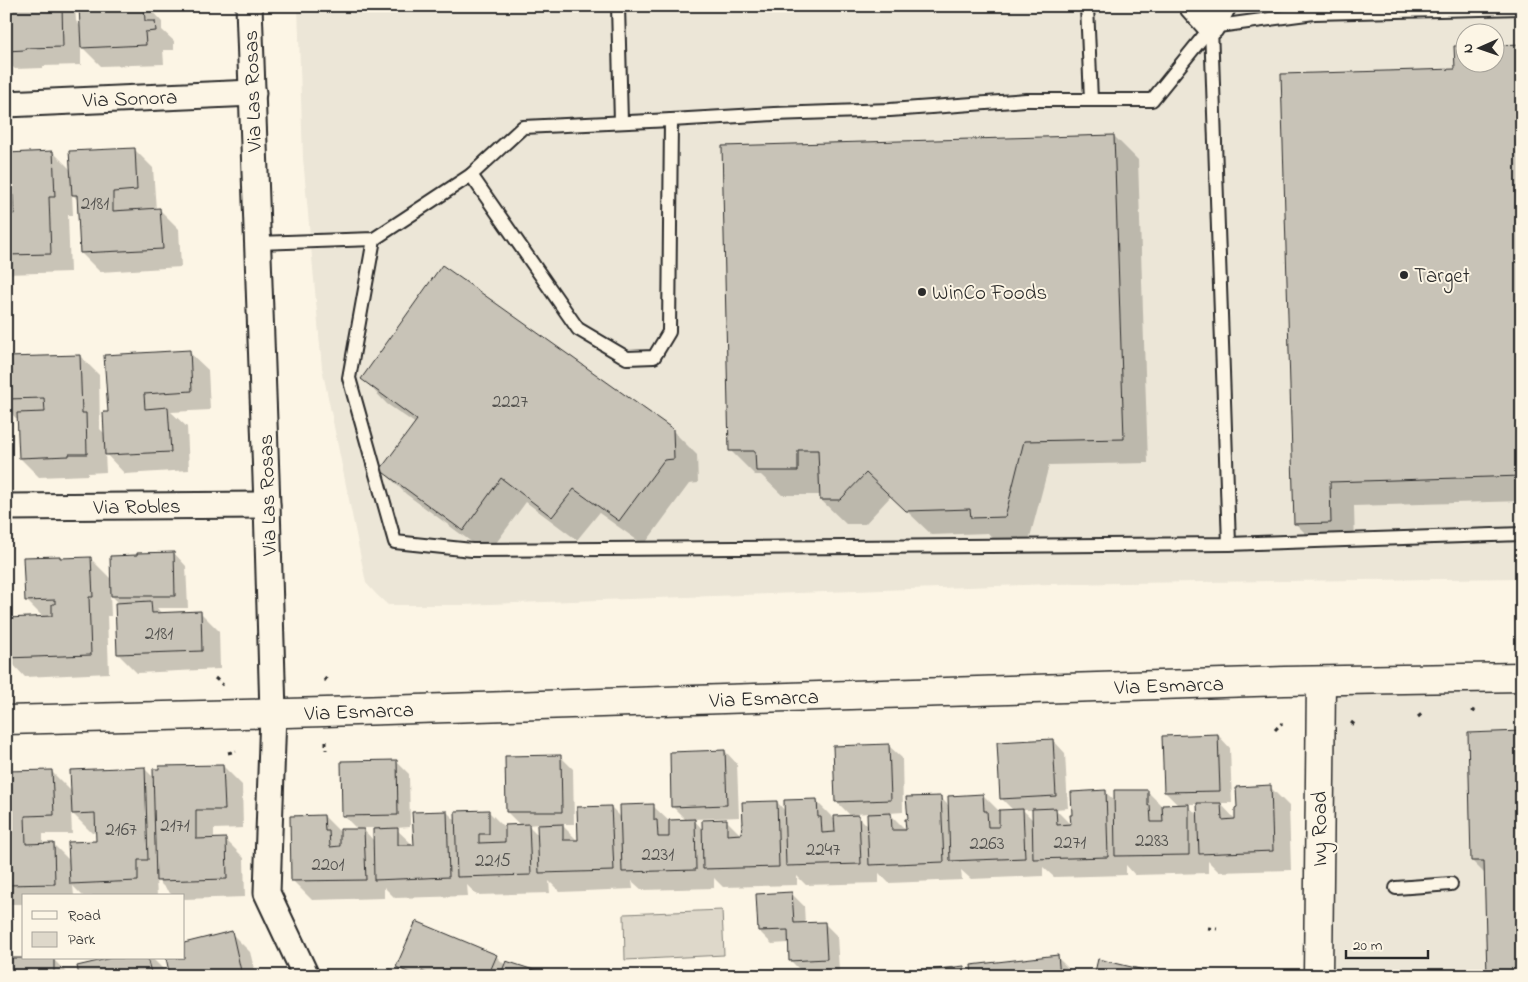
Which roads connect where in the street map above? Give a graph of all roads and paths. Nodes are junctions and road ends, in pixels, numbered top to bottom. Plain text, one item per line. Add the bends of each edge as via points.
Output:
1 (249, 6) edge
2 (618, 6) edge
3 (1087, 6) edge
4 (1192, 6) edge
5 (1522, 8) edge
6 (1217, 17) edge
7 (253, 93) junction
8 (1091, 100) junction
9 (6, 104) edge
10 (671, 120) junction
11 (621, 122) junction
12 (470, 175) junction
13 (374, 239) junction
14 (258, 243) junction
15 (267, 505) junction
16 (6, 507) edge
17 (1522, 534) edge
18 (1229, 544) junction
19 (1522, 677) edge
20 (215, 678) dead end
21 (1321, 681) junction
22 (223, 685) dead end
23 (1472, 710) dead end
24 (1424, 712) dead end
25 (273, 713) junction
26 (1477, 713) dead end
27 (1418, 716) dead end
28 (6, 720) edge
29 (1351, 722) dead end
30 (1282, 723) dead end
31 (1356, 726) dead end
32 (1275, 730) dead end
33 (326, 741) dead end
34 (326, 750) dead end
35 (236, 751) dead end
36 (228, 754) dead end
37 (1451, 884) dead end
38 (1396, 888) dead end
39 (1208, 928) dead end
40 (1217, 929) dead end
41 (306, 976) edge
42 (1318, 976) edge

1 - 7 street, Via Las Rosas
2 - 11 lane
3 - 8 lane
4 - 6 street
5 - 6 lane
6 - 8 lane via 1152,100
6 - 18 lane
7 - 9 street, Via Sonora
7 - 14 street, Via Las Rosas
8 - 10 lane via 1026,100
10 - 11 lane
10 - 12 lane via 669,332 654,357 627,358 578,329
11 - 12 lane via 524,127
12 - 13 lane
13 - 14 lane
13 - 18 lane via 349,378 395,542 472,550
14 - 15 street, Via Las Rosas
15 - 16 street, Via Robles
15 - 25 street, Via Las Rosas
17 - 18 lane
19 - 21 street, Via Esmarca
20 - 22 path
21 - 25 street, Via Esmarca
21 - 42 street, Ivy Road
23 - 26 path
24 - 27 path
25 - 28 street, Via Esmarca
25 - 41 street, Via Las Rosas via 267,893
29 - 31 path
30 - 32 path
33 - 34 path
35 - 36 path
37 - 38 lane
39 - 40 path

